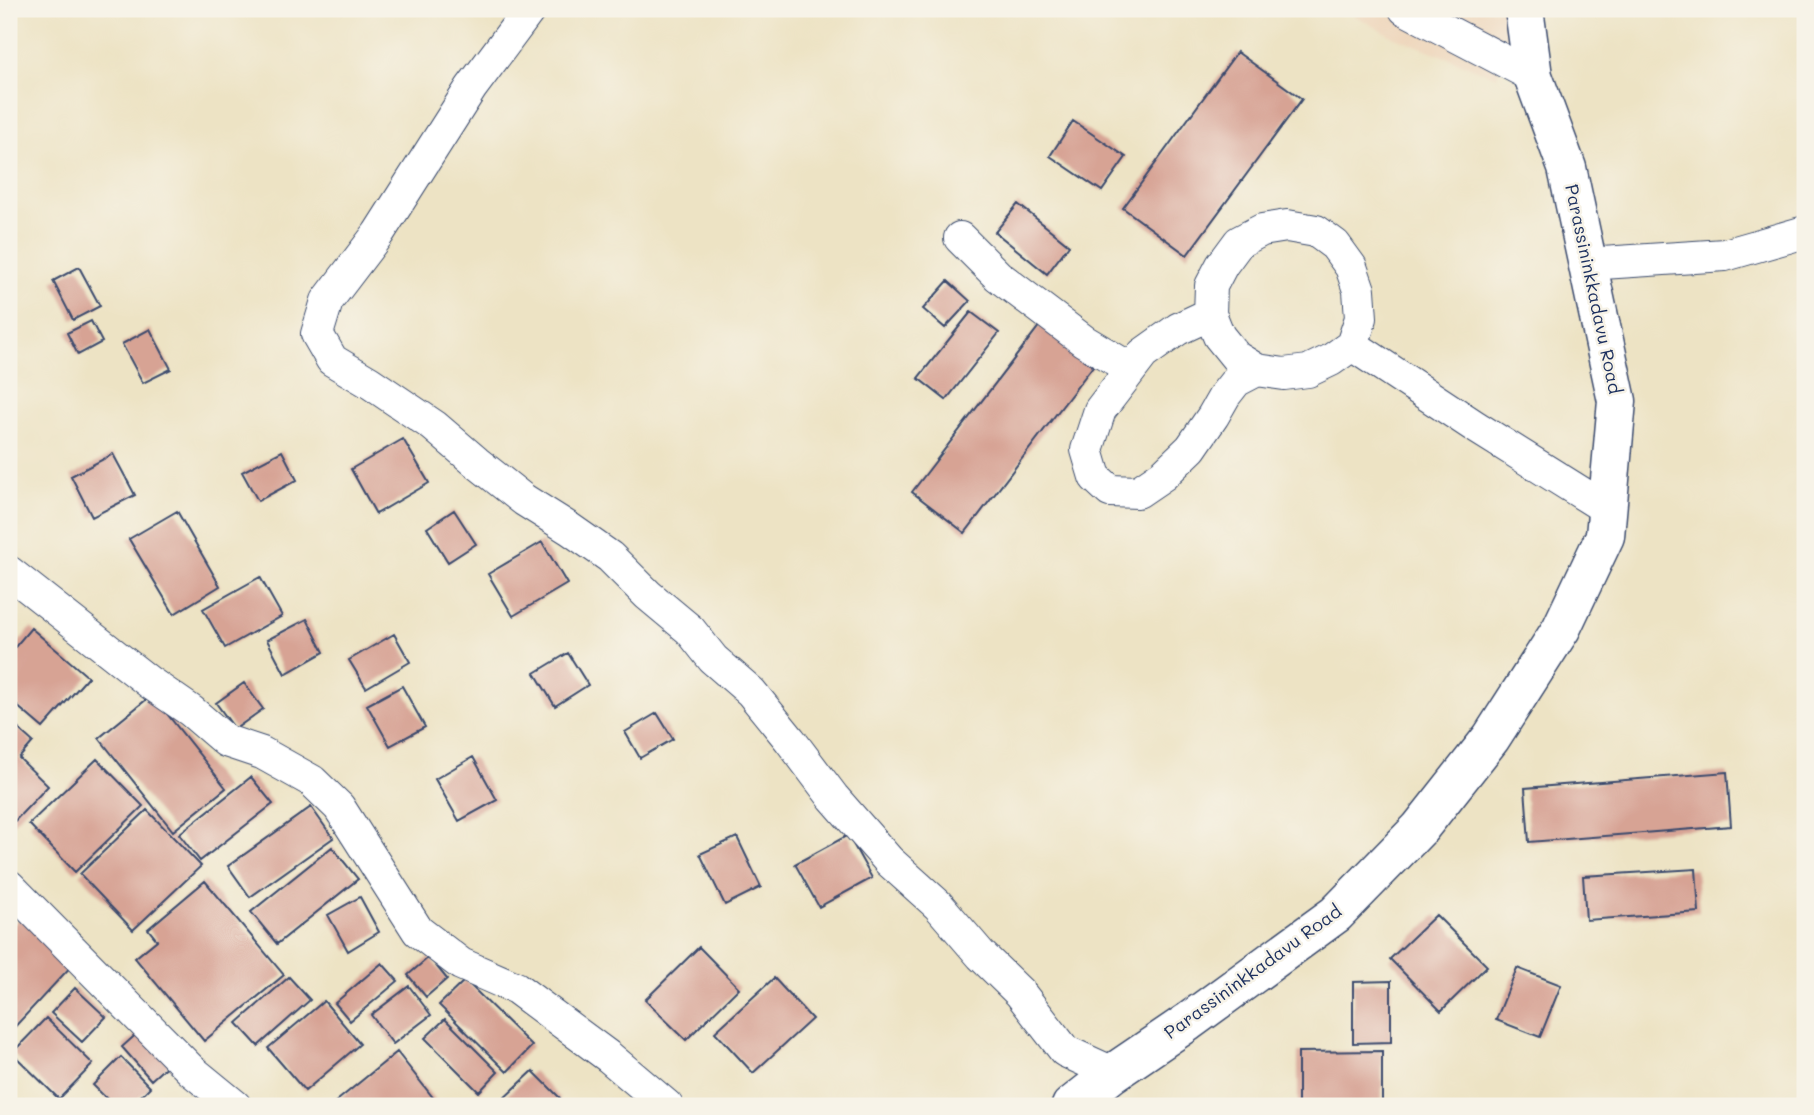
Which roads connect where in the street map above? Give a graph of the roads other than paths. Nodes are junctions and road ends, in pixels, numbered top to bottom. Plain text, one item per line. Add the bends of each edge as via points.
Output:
1 (530, 9) edge
2 (1405, 9) edge
3 (1524, 9) edge
4 (1533, 76) junction
5 (1805, 232) edge
6 (960, 239) dead end
7 (1587, 264) junction
8 (1210, 314) junction
9 (1352, 345) junction
10 (1131, 369) junction
11 (1257, 370) junction
12 (1607, 509) junction
13 (9, 572) edge
14 (9, 886) edge
15 (1113, 1073) junction
16 (235, 1106) edge
17 (667, 1106) edge
18 (1071, 1106) edge

1 - 15 street via 471,88 378,234 327,301 317,334 332,360 434,426 524,500 610,557 690,630 713,659 751,692 832,797 889,861 939,905 1020,993 1065,1051
2 - 4 street
3 - 4 main road, Parassininkkadavu Road
4 - 7 main road, Parassininkkadavu Road via 1567,168
5 - 7 street via 1725,255
6 - 10 street via 998,276 1084,341
7 - 12 main road, Parassininkkadavu Road via 1617,401
8 - 9 street via 1212,285 1239,242 1262,229 1287,226 1316,231 1335,245 1351,267 1359,290 1361,318
8 - 10 street via 1143,354
8 - 11 street via 1219,336 1236,357
9 - 11 street via 1308,371
9 - 12 street
10 - 11 street via 1100,410 1087,450 1095,477 1110,491 1138,492 1163,475 1191,448 1236,382
12 - 15 main road, Parassininkkadavu Road via 1605,536 1561,629 1490,738 1420,828 1336,914
13 - 17 street via 226,741 262,753 312,781 339,807 418,930 461,964 516,988
14 - 16 street via 191,1070
15 - 18 main road, Parassininkkadavu Road

